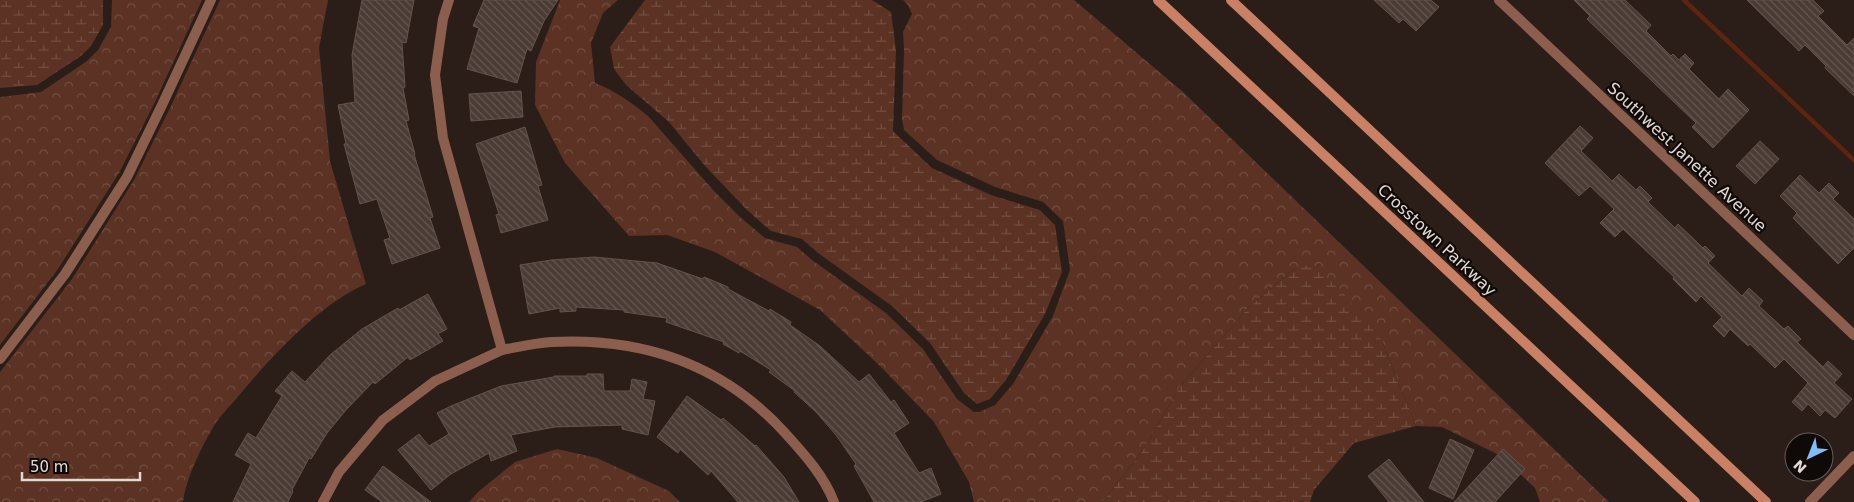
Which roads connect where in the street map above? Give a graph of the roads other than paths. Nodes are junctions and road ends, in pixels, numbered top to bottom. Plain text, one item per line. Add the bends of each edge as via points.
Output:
1 (211, 0) edge
2 (449, 0) edge
3 (1158, 0) edge
4 (1231, 0) edge
5 (1499, 0) edge
6 (1854, 335) edge
7 (502, 350) junction
8 (0, 358) edge
9 (1854, 456) edge
10 (323, 502) edge
11 (834, 502) edge
12 (1695, 502) edge
13 (1766, 502) edge
14 (1810, 502) edge

1 - 8 street via 126,177 65,274
2 - 7 street via 435,75 443,138
3 - 12 main road, Crosstown Parkway
4 - 13 main road, Crosstown Parkway
5 - 6 street, Southwest Janette Avenue
7 - 10 street via 436,382 383,420 339,472
7 - 11 street via 551,342 598,343 642,348 688,362 736,388 768,414 809,459
9 - 14 street

